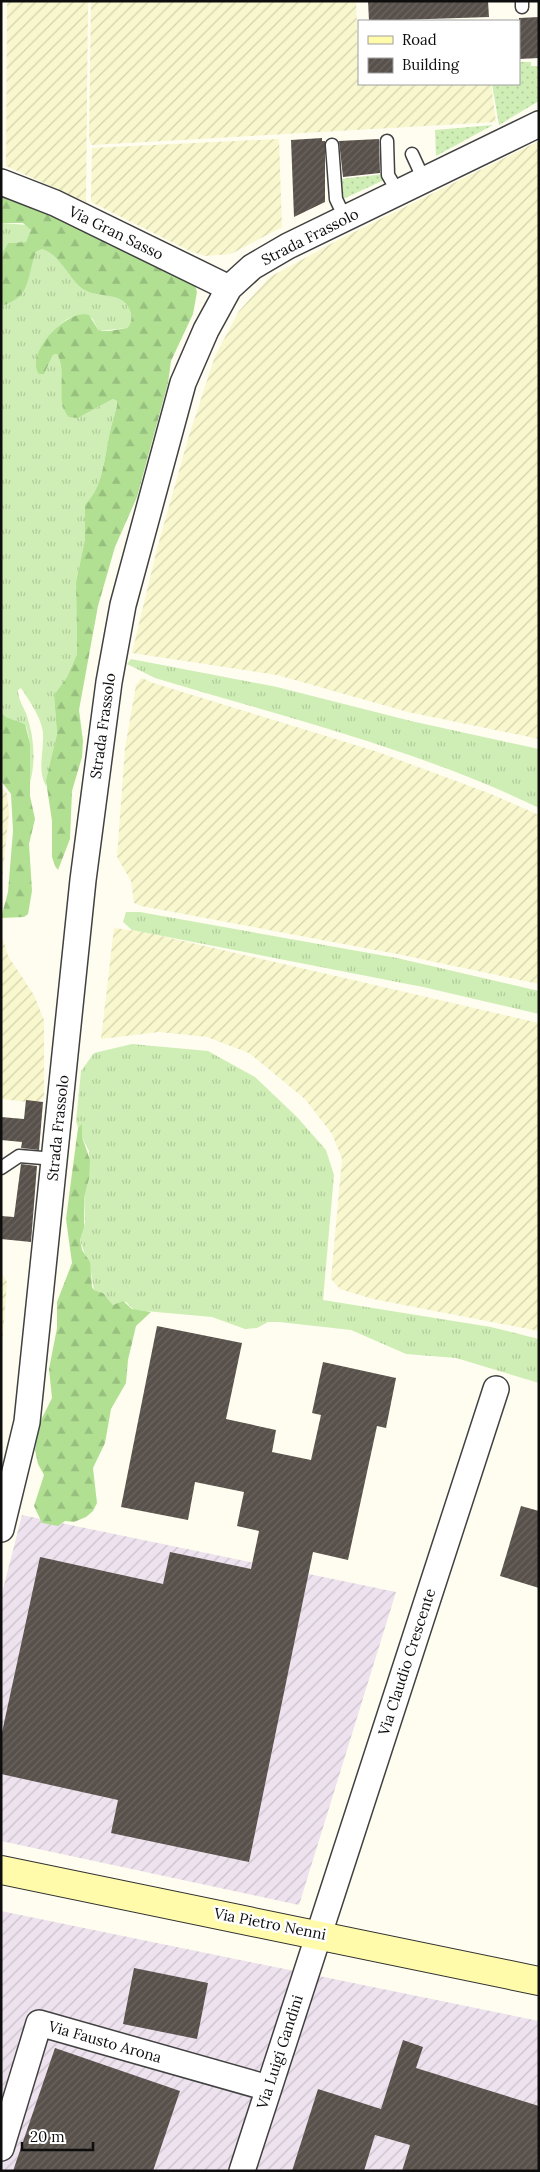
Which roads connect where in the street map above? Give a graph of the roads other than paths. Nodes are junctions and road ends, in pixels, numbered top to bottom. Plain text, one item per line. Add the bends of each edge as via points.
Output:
1 (539, 124) edge
2 (387, 141) dead end
3 (332, 145) dead end
4 (412, 154) dead end
5 (424, 180) junction
6 (1, 182) edge
7 (398, 192) junction
8 (345, 218) junction
9 (228, 288) junction
10 (55, 1159) junction
11 (1, 1168) edge
12 (496, 1389) dead end
13 (1, 1529) edge
14 (1, 1870) edge
15 (318, 1934) junction
16 (539, 1981) edge
17 (268, 2088) junction
18 (1, 2148) edge
19 (242, 2171) edge

1 - 5 street, Strada Frassolo
2 - 7 lane via 388,175
3 - 8 lane via 336,199
4 - 5 lane
5 - 7 street, Strada Frassolo
6 - 9 street, Via Gran Sasso via 55,203
7 - 8 street, Strada Frassolo
8 - 9 street, Strada Frassolo via 252,267
9 - 10 street, Strada Frassolo via 183,383 123,605 96,774
10 - 11 lane via 19,1156
10 - 13 street, Strada Frassolo via 27,1422
12 - 15 street, Via Claudio Crescente
14 - 15 street, Via Pietro Nenni
15 - 16 street, Via Pietro Nenni
15 - 17 street, Via Luigi Gandini
17 - 18 street, Via Fausto Arona via 39,2023
17 - 19 street, Via Luigi Gandini

